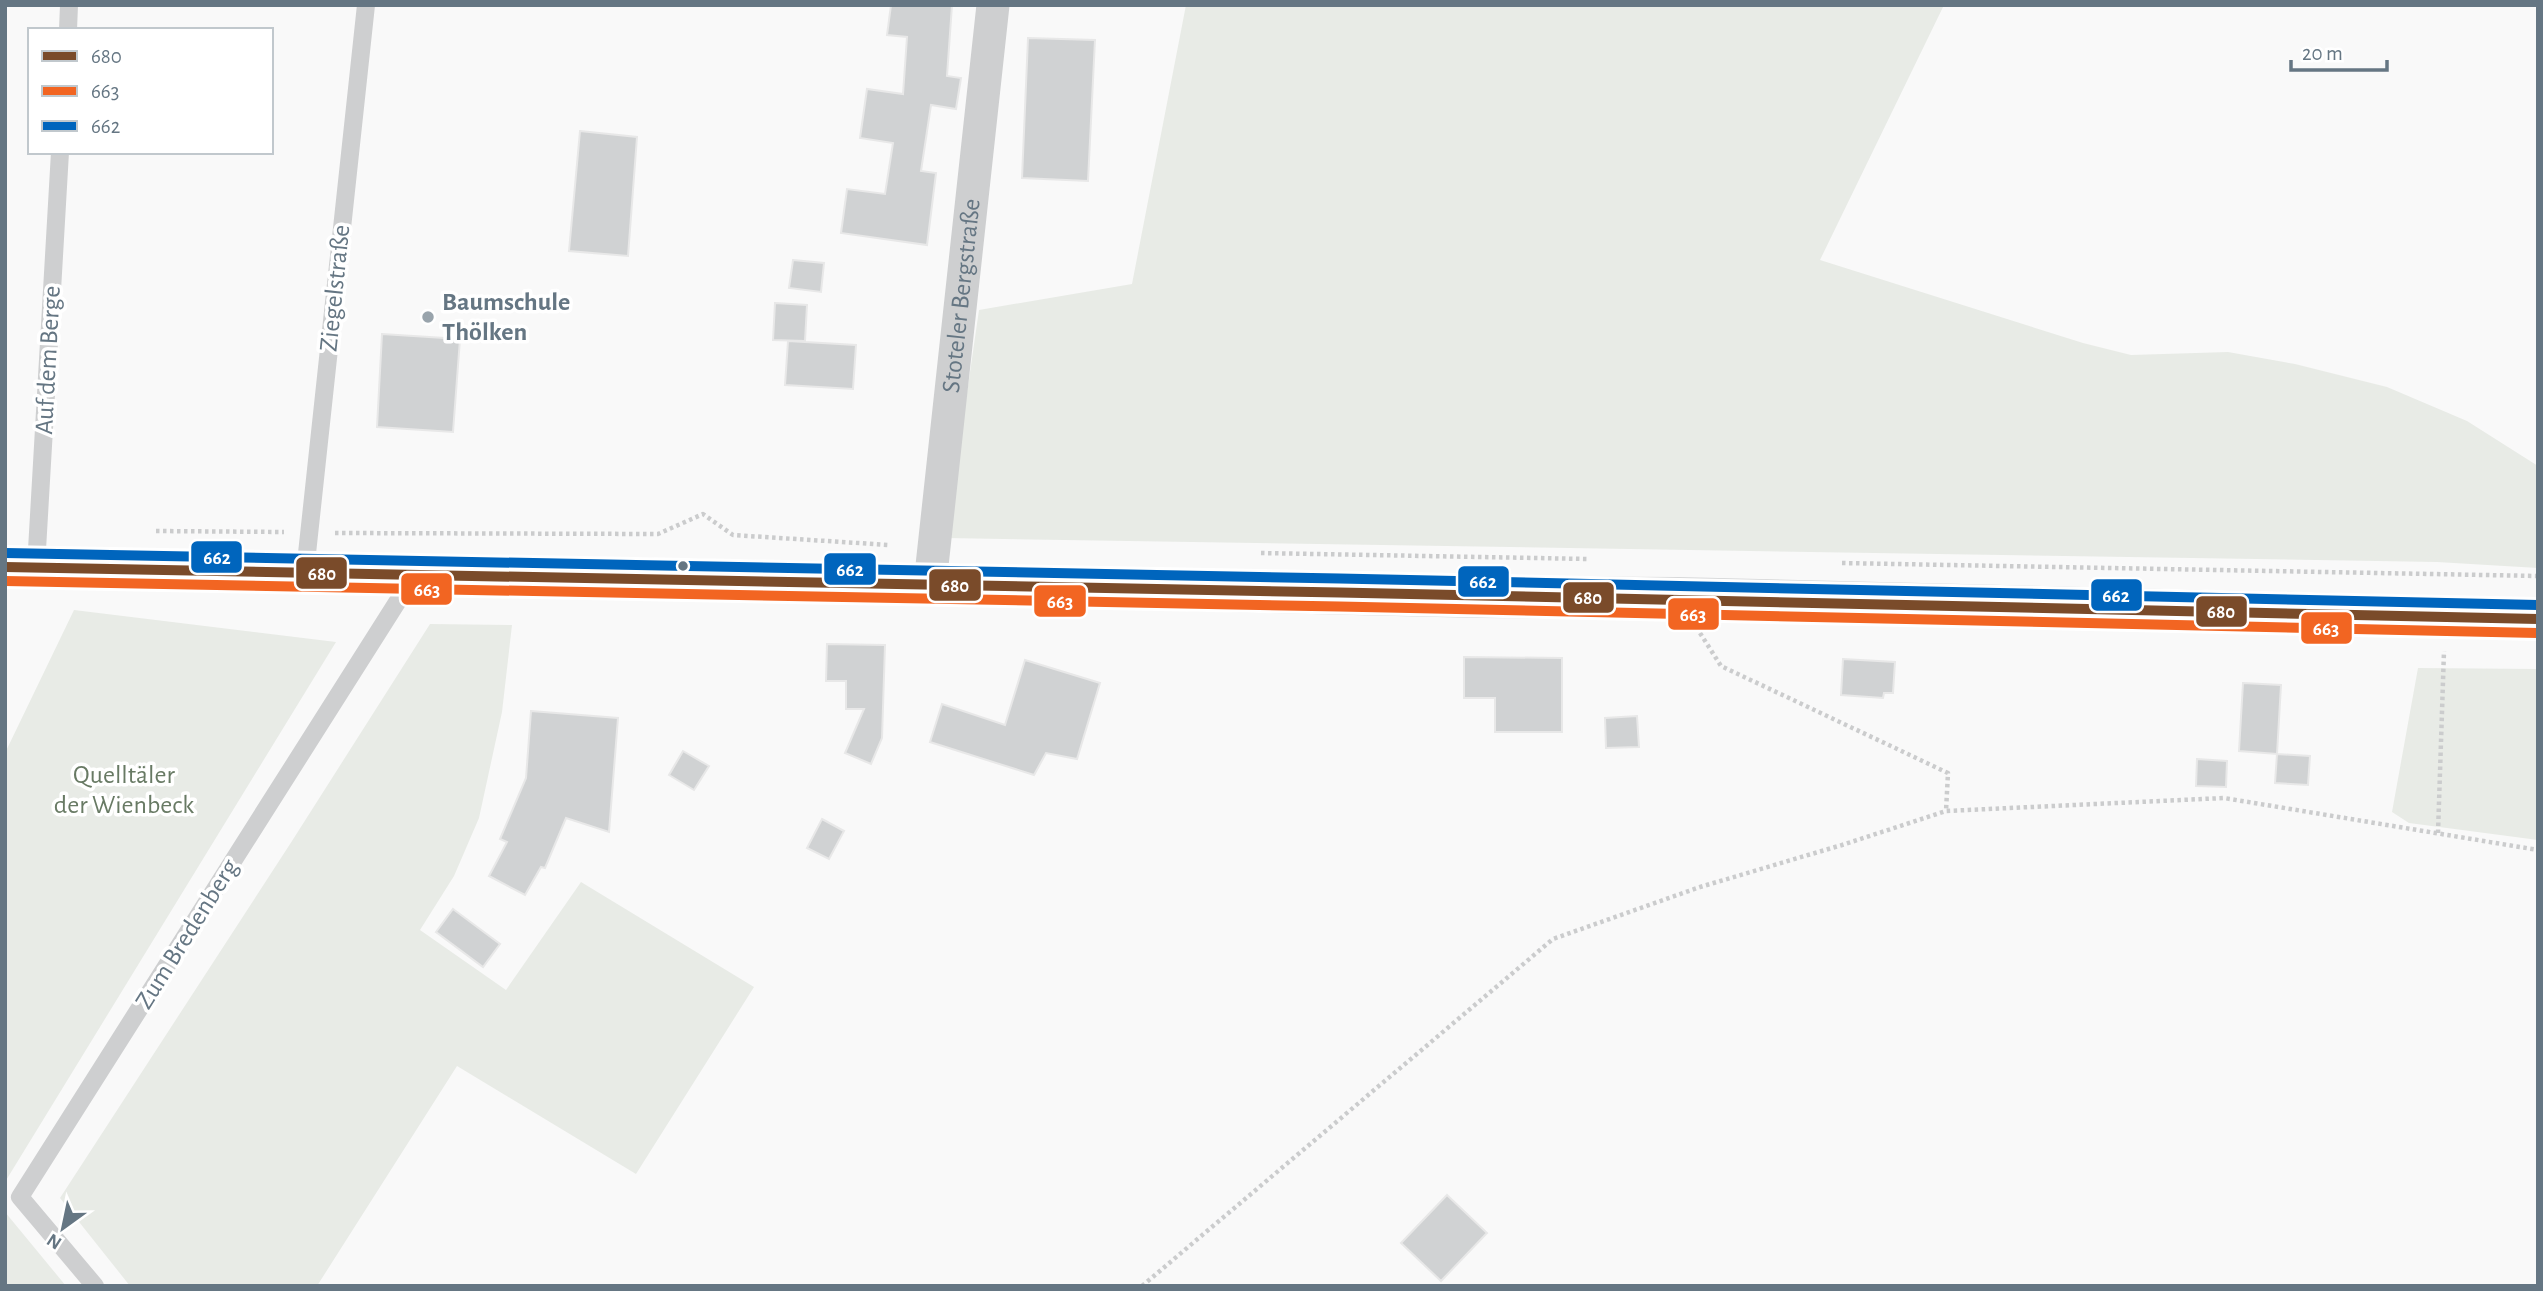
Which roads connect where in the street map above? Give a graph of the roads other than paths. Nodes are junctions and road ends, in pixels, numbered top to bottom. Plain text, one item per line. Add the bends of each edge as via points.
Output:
1 (69, 5) edge
2 (366, 5) edge
3 (993, 5) edge
4 (68, 28) edge
5 (60, 154) edge
6 (932, 566) junction
7 (20, 567) edge
8 (305, 572) junction
9 (415, 573) junction
10 (2538, 619) edge
11 (95, 1286) edge

1 - 4 lane
2 - 8 lane, Ziegelstraße
3 - 6 street, Stoteler Bergstraße
5 - 7 lane, Auf dem Berge
6 - 9 main road
6 - 10 main road via 1479,597
7 - 8 main road
8 - 9 main road
9 - 11 lane, Zum Bredenberg via 20,1196

